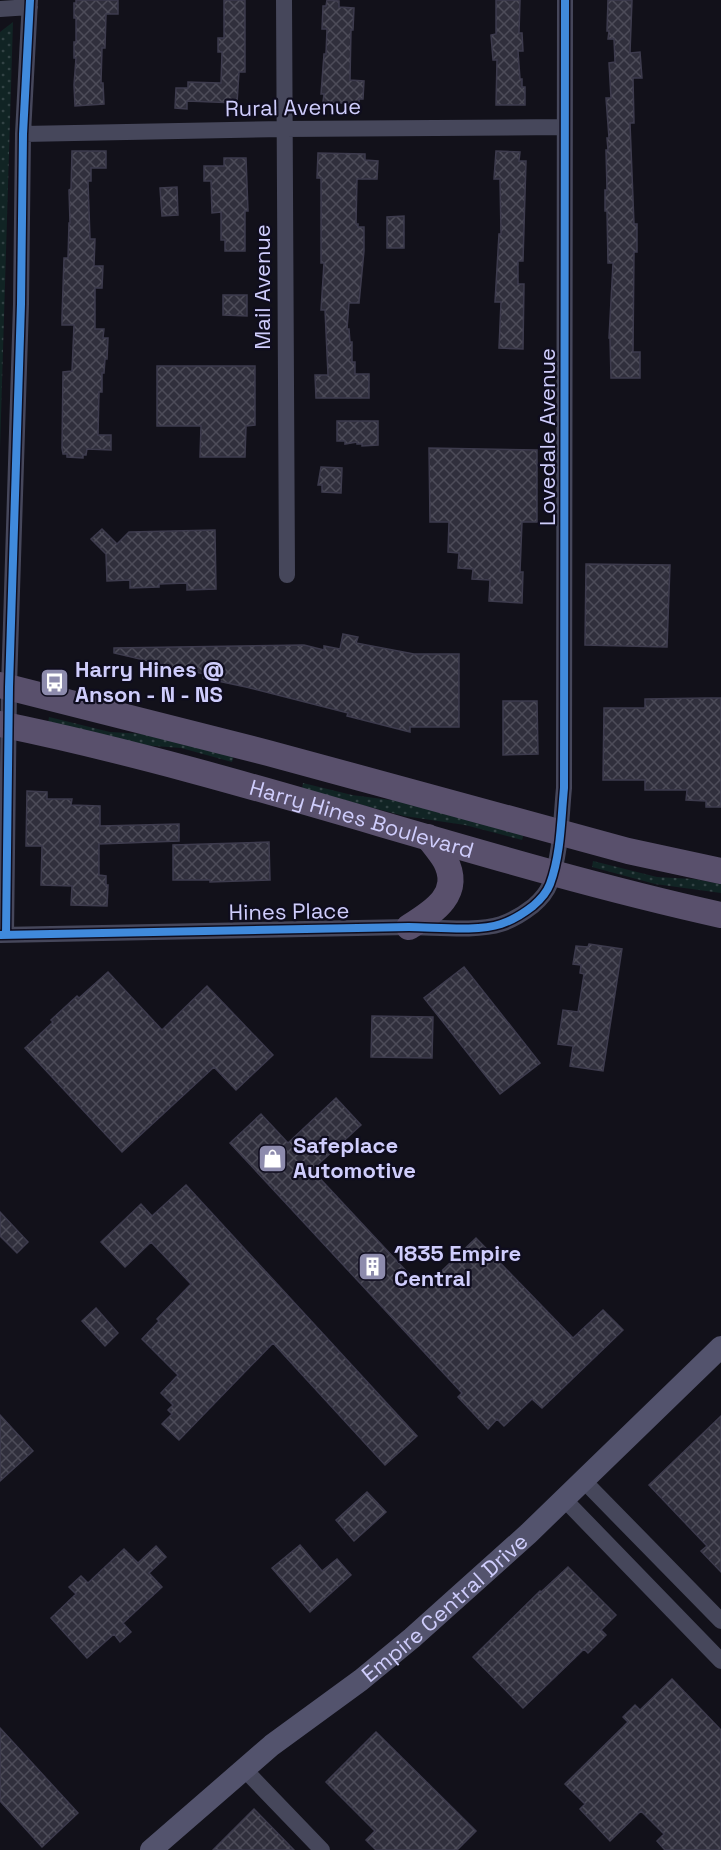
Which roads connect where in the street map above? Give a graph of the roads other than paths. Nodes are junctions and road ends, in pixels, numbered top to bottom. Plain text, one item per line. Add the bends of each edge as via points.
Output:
1 (284, 0) edge
2 (565, 0) edge
3 (30, 3) edge
4 (0, 9) edge
5 (564, 127) junction
6 (284, 129) junction
7 (23, 134) junction
8 (286, 575) dead end
9 (4, 686) edge
10 (5, 725) edge
11 (268, 753) junction
12 (256, 788) junction
13 (560, 832) junction
14 (428, 837) junction
15 (721, 871) edge
16 (554, 872) junction
17 (721, 915) edge
18 (409, 927) junction
19 (3, 935) edge
20 (721, 1347) edge
21 (583, 1480) junction
22 (564, 1499) junction
23 (721, 1621) edge
24 (721, 1661) edge
25 (244, 1769) junction
26 (151, 1850) edge
27 (322, 1850) edge

1 - 6 street, Mail Avenue
2 - 5 street, Lovedale Avenue
3 - 4 street
3 - 7 street
5 - 6 street, Rural Avenue
5 - 13 street, Lovedale Avenue via 564,788
6 - 7 street, Rural Avenue
6 - 8 street, Mail Avenue
7 - 9 street via 19,384
9 - 10 street
9 - 11 main road, Harry Hines Boulevard
10 - 12 main road, Harry Hines Boulevard
10 - 19 street
11 - 12 main road
11 - 13 main road, Harry Hines Boulevard
12 - 14 main road, Harry Hines Boulevard
13 - 15 main road, Harry Hines Boulevard
13 - 16 street, Lovedale Avenue
14 - 16 main road, Harry Hines Boulevard
14 - 18 main road via 445,861 451,882 444,900
16 - 17 main road, Harry Hines Boulevard
16 - 18 street, Hines Place via 549,887 537,902 522,915 501,924
18 - 19 street, Hines Place
20 - 21 street, Empire Central Drive
21 - 22 street, Empire Central Drive
21 - 23 street
22 - 24 street
22 - 25 street, Empire Central Drive via 381,1664
25 - 26 street, Empire Central Drive
25 - 27 street

